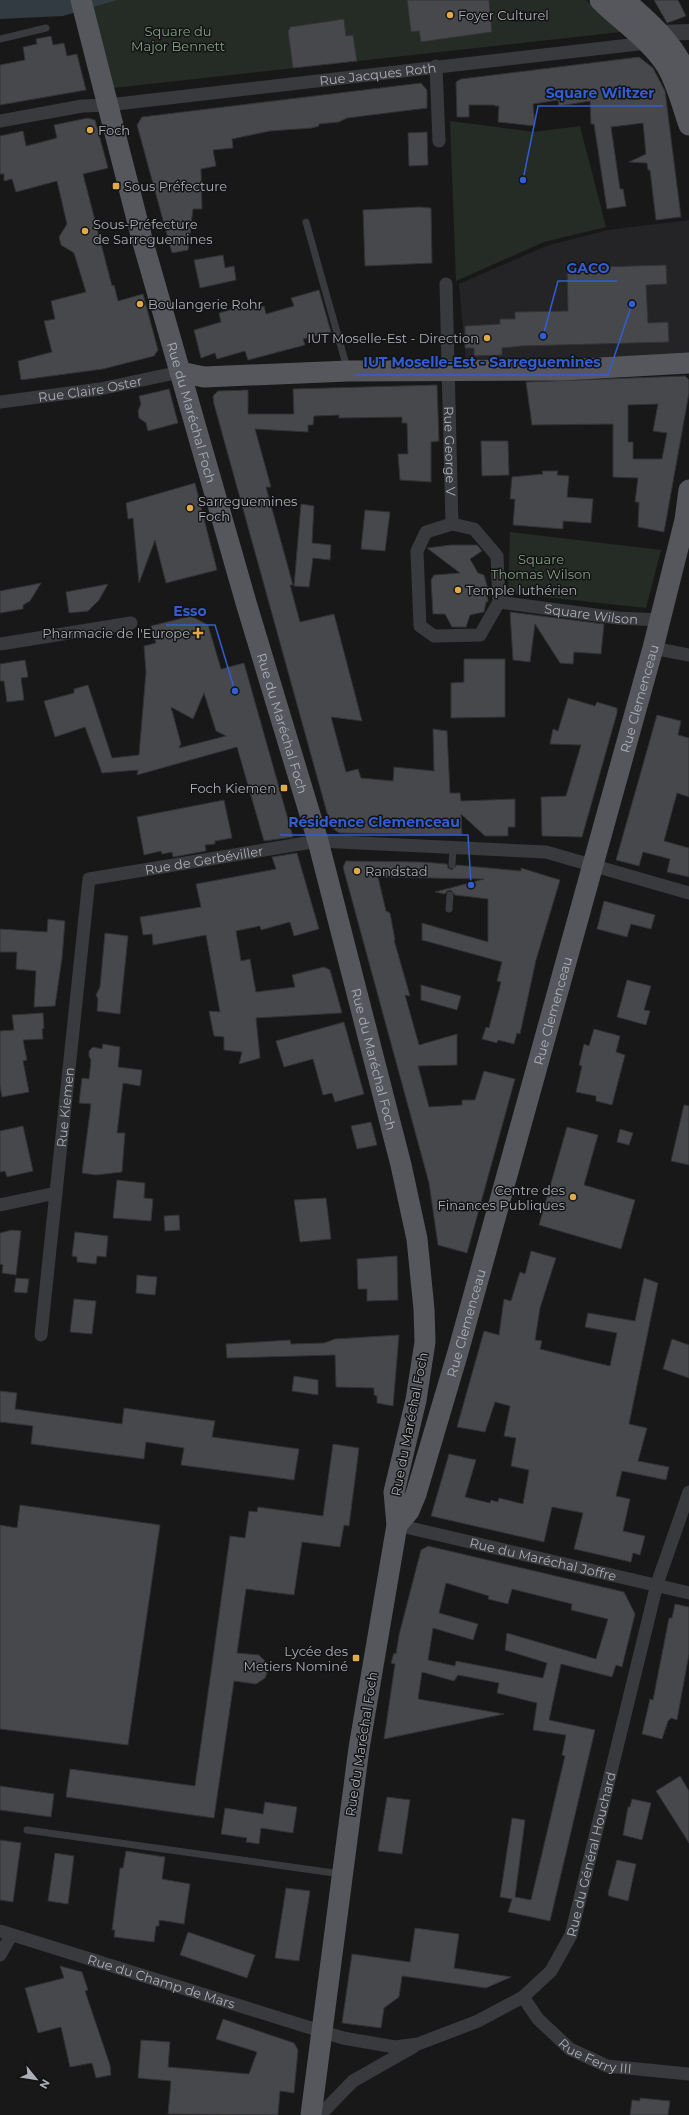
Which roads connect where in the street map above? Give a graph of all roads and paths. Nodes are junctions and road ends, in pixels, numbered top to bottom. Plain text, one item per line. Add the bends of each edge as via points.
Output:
1 (81, 0) edge
2 (600, 0) edge
3 (626, 1) edge
4 (46, 28) dead end
5 (689, 32) edge
6 (653, 38) junction
7 (0, 39) edge
8 (436, 66) junction
9 (687, 69) edge
10 (108, 105) junction
11 (0, 121) edge
12 (689, 126) edge
13 (439, 141) dead end
14 (306, 222) dead end
15 (446, 284) dead end
16 (689, 363) edge
17 (348, 370) junction
18 (450, 370) junction
19 (180, 372) junction
20 (0, 402) edge
21 (689, 490) edge
22 (452, 524) junction
23 (499, 602) junction
24 (660, 620) junction
25 (131, 623) dead end
26 (0, 644) edge
27 (653, 648) junction
28 (689, 655) edge
29 (318, 841) junction
30 (453, 848) junction
31 (452, 865) dead end
32 (592, 865) junction
33 (89, 879) joint
34 (689, 893) edge
35 (450, 895) dead end
36 (449, 909) dead end
37 (56, 1193) junction
38 (0, 1205) edge
39 (42, 1335) dead end
40 (422, 1359) junction
41 (455, 1361) junction
42 (416, 1400) junction
43 (442, 1405) junction
44 (689, 1492) edge
45 (397, 1525) junction
46 (657, 1584) junction
47 (689, 1593) edge
48 (27, 1830) dead end
49 (343, 1874) junction
50 (6, 1933) edge
51 (0, 1955) edge
52 (523, 1997) junction
53 (323, 2032) junction
54 (418, 2044) junction
55 (689, 2074) edge
56 (311, 2115) edge
57 (320, 2115) edge

1 - 10 main road, Rue du Maréchal Foch
2 - 6 main road
3 - 6 main road
4 - 7 lane
5 - 6 street, Rue Jacques Roth
6 - 8 street, Rue Jacques Roth
6 - 9 main road
6 - 12 main road via 673,76
8 - 10 street, Rue Jacques Roth
8 - 13 street
10 - 11 street, Rue Jacques Roth via 82,106
10 - 19 main road, Rue du Maréchal Foch via 142,239
14 - 17 lane
15 - 18 street, Rue George V
16 - 18 main road via 563,370
17 - 18 main road
17 - 19 main road via 204,377
18 - 22 street, Rue George V
19 - 20 street, Rue Claire Oster via 100,389
19 - 29 main road, Rue du Maréchal Foch
21 - 24 main road, Rue Clemenceau via 685,520
22 - 23 street via 474,528 497,556
22 - 23 street via 426,532 417,551 420,626 434,636 480,635
23 - 24 street, Square Wilson via 618,618
24 - 27 main road, Rue Clemenceau
25 - 26 street
27 - 28 street
27 - 32 main road, Rue Clemenceau
29 - 30 street, Rue de Gerbéviller
29 - 33 street, Rue de Gerbéviller
29 - 40 main road, Rue du Maréchal Foch via 401,1165 417,1239 424,1309 425,1342
30 - 31 lane
30 - 32 street, Rue de Gerbéviller via 546,852
32 - 34 street, Rue de Gerbéviller
32 - 41 main road, Rue Clemenceau
33 - 37 street, Rue Kiemen
35 - 36 lane
37 - 38 street
37 - 39 street, Rue Kiemen
40 - 41 main road via 432,1365
40 - 42 main road, Rue du Maréchal Foch
41 - 43 main road, Rue Clemenceau
42 - 43 main road via 428,1405
42 - 45 main road, Rue du Maréchal Foch via 394,1492
43 - 45 main road, Rue Clemenceau via 416,1494 409,1511
44 - 46 street, Rue du Général Houchard
45 - 46 street, Rue du Maréchal Joffre
45 - 49 main road, Rue du Maréchal Foch via 359,1748
46 - 47 street, Rue du Maréchal Joffre
46 - 52 street, Rue du Général Houchard via 571,1935 551,1971
48 - 49 lane
49 - 53 main road, Rue du Maréchal Foch
50 - 51 street
50 - 53 street, Rue du Champ de Mars
52 - 54 street, Rue du Général Houchard via 478,2021
52 - 55 street, Rue Ferry III via 538,2018 570,2049 606,2066
53 - 54 street, Rue du Général Houchard via 376,2045 395,2047
53 - 56 main road, Rue du Maréchal Foch
54 - 57 street, Rue du Général Houchard via 353,2081

